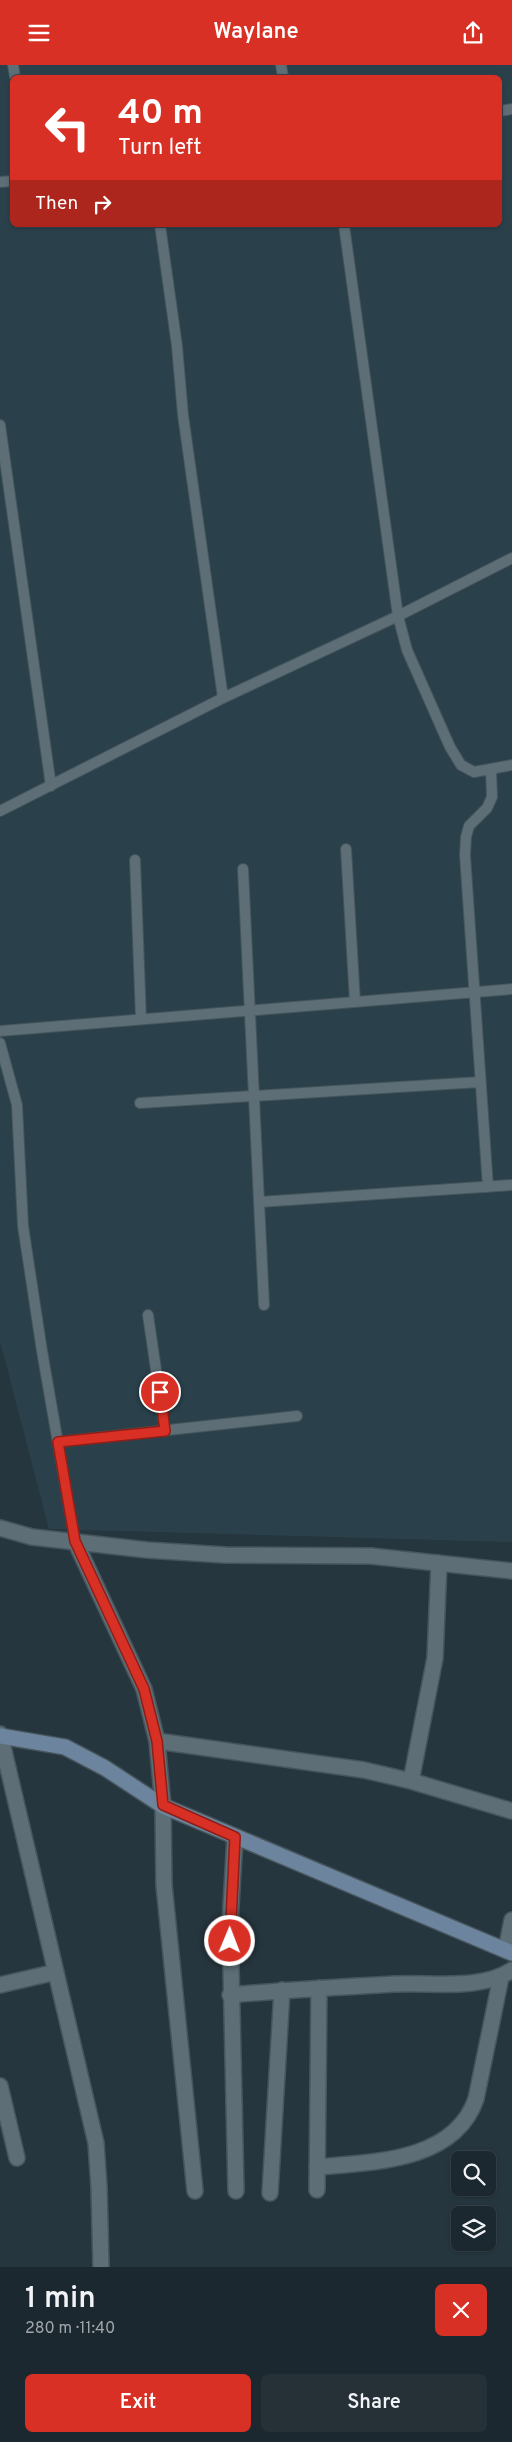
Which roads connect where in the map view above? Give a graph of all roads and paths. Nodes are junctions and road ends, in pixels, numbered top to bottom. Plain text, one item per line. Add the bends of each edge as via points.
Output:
1 (160, 227) edge
2 (344, 227) edge
3 (0, 425) edge
4 (512, 558) edge
5 (398, 616) junction
6 (222, 698) junction
7 (512, 765) edge
8 (491, 771) junction
9 (51, 786) junction
10 (0, 811) edge
11 (346, 849) dead end
12 (135, 860) dead end
13 (244, 869) dead end
14 (512, 989) edge
15 (473, 992) junction
16 (355, 1002) junction
17 (251, 1010) junction
18 (141, 1019) junction
19 (0, 1031) edge
20 (0, 1043) edge
21 (480, 1082) junction
22 (255, 1096) junction
23 (140, 1103) dead end
24 (512, 1185) edge
25 (488, 1187) junction
26 (259, 1203) junction
27 (264, 1305) dead end
28 (148, 1315) dead end
29 (296, 1416) dead end
30 (165, 1431) junction
31 (58, 1442) junction
32 (0, 1528) edge
33 (75, 1541) junction
34 (439, 1563) junction
35 (512, 1571) edge
36 (0, 1736) edge
37 (157, 1741) junction
38 (411, 1781) junction
39 (163, 1805) junction
40 (512, 1811) edge
41 (235, 1837) junction
42 (512, 1920) edge
43 (509, 1951) edge
44 (56, 1972) junction
45 (507, 1973) edge
46 (0, 1985) edge
47 (318, 1988) junction
48 (282, 1990) junction
49 (230, 1995) junction
50 (0, 2086) edge
51 (17, 2158) dead end
52 (318, 2167) junction
53 (317, 2190) dead end
54 (195, 2191) dead end
55 (236, 2191) dead end
56 (270, 2193) dead end
57 (101, 2267) edge

1 - 6 lane
2 - 5 lane
3 - 9 lane
4 - 5 lane
5 - 6 lane
5 - 8 lane via 407,650 457,759 474,772
6 - 9 lane
7 - 8 lane
8 - 15 lane via 492,797 487,808 469,826 466,837
9 - 10 lane
11 - 16 lane
12 - 18 lane
13 - 17 lane
14 - 15 lane
15 - 16 lane
15 - 21 lane
16 - 17 lane
17 - 18 lane
17 - 22 lane
18 - 19 lane
20 - 31 lane via 16,1105 23,1226
21 - 22 lane
21 - 25 lane
22 - 23 lane
22 - 26 lane
24 - 25 lane
25 - 26 lane
26 - 27 lane
28 - 30 lane
29 - 30 lane
30 - 31 lane
31 - 33 lane
32 - 33 street via 32,1537
33 - 34 street via 225,1555 371,1556
33 - 37 street via 144,1689
34 - 35 street
34 - 38 street via 435,1658
36 - 39 street via 65,1747
36 - 44 street
37 - 38 street via 364,1770
37 - 39 street
38 - 40 street
39 - 41 street
39 - 54 street via 164,1885
41 - 43 street
41 - 49 street
42 - 43 street
44 - 46 street
44 - 57 street via 96,2143
45 - 47 street via 459,1983
45 - 52 street via 476,2099 471,2115 460,2128 437,2143 390,2160
47 - 48 street
47 - 52 street
48 - 49 street
48 - 56 street
49 - 55 street
50 - 51 street
52 - 53 street

